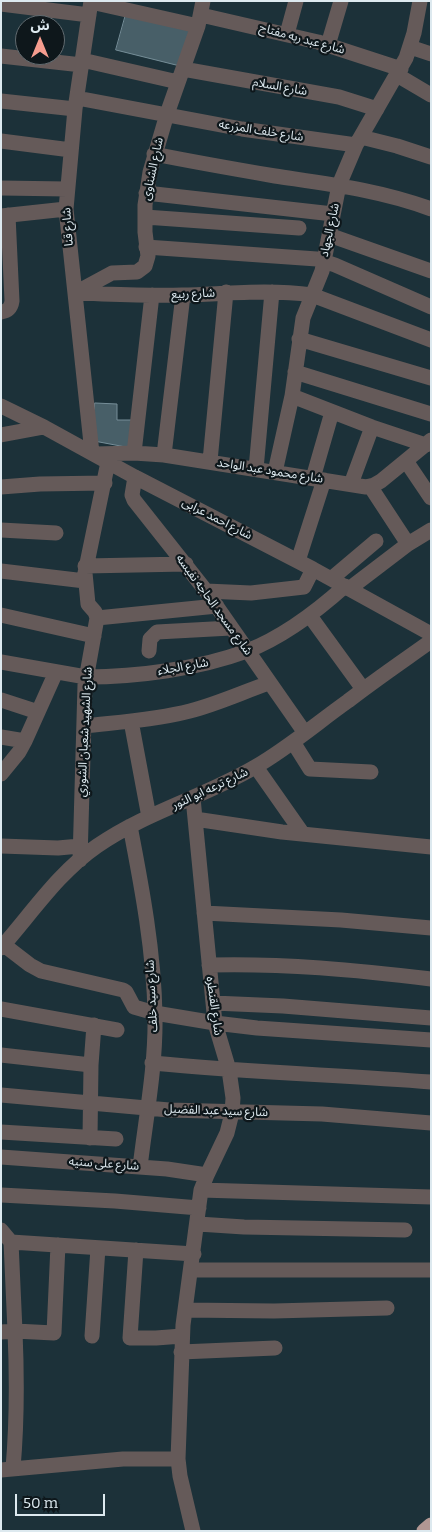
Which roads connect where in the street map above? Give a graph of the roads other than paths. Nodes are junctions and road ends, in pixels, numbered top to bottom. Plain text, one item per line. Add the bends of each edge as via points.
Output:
1 (296, 1) edge
2 (341, 1) edge
3 (1, 4) edge
4 (423, 5) edge
5 (90, 6) edge
6 (201, 14) edge
7 (287, 34) junction
8 (328, 45) junction
9 (410, 48) junction
10 (431, 54) edge
11 (1, 56) edge
12 (82, 63) junction
13 (399, 72) junction
14 (180, 76) junction
15 (431, 95) edge
16 (1, 101) edge
17 (76, 104) junction
18 (377, 109) junction
19 (167, 114) junction
20 (1, 141) edge
21 (358, 141) junction
22 (70, 150) junction
23 (154, 154) junction
24 (431, 157) edge
25 (339, 185) junction
26 (1, 188) edge
27 (67, 189) junction
28 (146, 193) junction
29 (66, 209) junction
30 (431, 209) edge
31 (333, 214) junction
32 (5, 216) edge
33 (145, 217) junction
34 (299, 228) dead end
35 (329, 236) junction
36 (146, 247) junction
37 (6, 251) edge
38 (324, 261) junction
39 (431, 271) edge
40 (226, 292) junction
41 (272, 292) junction
42 (75, 293) junction
43 (152, 295) junction
44 (183, 295) junction
45 (312, 295) junction
46 (431, 307) edge
47 (1, 312) edge
48 (299, 339) junction
49 (431, 340) edge
50 (295, 372) junction
51 (431, 378) edge
52 (292, 396) junction
53 (1, 406) edge
54 (332, 412) junction
55 (431, 414) edge
56 (44, 427) junction
57 (372, 427) junction
58 (1, 435) edge
59 (428, 443) edge
60 (134, 452) junction
61 (93, 454) junction
62 (164, 454) junction
63 (210, 461) junction
64 (406, 461) junction
65 (108, 462) junction
66 (256, 469) junction
67 (276, 472) junction
68 (135, 477) junction
69 (318, 479) junction
70 (105, 483) junction
71 (351, 484) junction
72 (1, 486) edge
73 (370, 486) junction
74 (431, 498) edge
75 (1, 530) edge
76 (431, 530) edge
77 (56, 533) dead end
78 (376, 542) dead end
79 (408, 544) junction
80 (298, 561) junction
81 (186, 564) junction
82 (313, 569) junction
83 (1, 570) edge
84 (85, 574) junction
85 (331, 578) junction
86 (347, 588) junction
87 (206, 591) junction
88 (217, 606) junction
89 (1, 615) edge
90 (310, 616) junction
91 (97, 618) junction
92 (231, 628) junction
93 (431, 634) edge
94 (94, 636) junction
95 (431, 642) edge
96 (149, 651) dead end
97 (247, 651) junction
98 (1, 662) edge
99 (56, 672) junction
100 (86, 677) junction
101 (269, 683) junction
102 (363, 689) junction
103 (1, 700) edge
104 (38, 712) junction
105 (131, 722) junction
106 (84, 726) junction
107 (1, 737) edge
108 (299, 737) junction
109 (25, 741) junction
110 (256, 767) junction
111 (370, 772) dead end
112 (1, 774) edge
113 (193, 798) junction
114 (149, 817) junction
115 (195, 819) junction
116 (130, 826) junction
117 (303, 834) junction
118 (1, 846) edge
119 (431, 847) edge
120 (80, 853) junction
121 (204, 913) junction
122 (431, 928) edge
123 (3, 946) edge
124 (209, 965) junction
125 (431, 979) edge
126 (213, 1003) junction
127 (1, 1009) edge
128 (155, 1014) junction
129 (431, 1018) edge
130 (214, 1023) junction
131 (94, 1025) junction
132 (117, 1030) dead end
133 (431, 1040) edge
134 (1, 1055) edge
135 (152, 1063) junction
136 (91, 1065) junction
137 (229, 1070) junction
138 (431, 1082) edge
139 (1, 1095) edge
140 (91, 1103) junction
141 (147, 1108) junction
142 (232, 1112) junction
143 (431, 1123) edge
144 (1, 1132) edge
145 (90, 1138) junction
146 (116, 1139) dead end
147 (1, 1157) edge
148 (140, 1166) junction
149 (207, 1175) junction
150 (201, 1190) junction
151 (1, 1195) edge
152 (431, 1197) edge
153 (199, 1208) junction
154 (198, 1224) junction
155 (1, 1230) edge
156 (405, 1230) dead end
157 (11, 1242) junction
158 (58, 1245) junction
159 (98, 1248) junction
160 (136, 1250) junction
161 (194, 1254) junction
162 (7, 1265) edge
163 (191, 1270) junction
164 (431, 1270) edge
165 (8, 1296) edge
166 (388, 1308) dead end
167 (185, 1310) junction
168 (8, 1332) edge
169 (92, 1336) dead end
170 (182, 1336) junction
171 (275, 1348) dead end
172 (182, 1352) junction
173 (178, 1459) junction
174 (7, 1469) edge
175 (431, 1525) edge
176 (193, 1531) edge
177 (424, 1531) edge

1 - 7 street
2 - 8 street
3 - 5 street, شارع عبد ربه مفتاح
4 - 9 street, شارع الجهاد
5 - 6 street, شارع عبد ربه مفتاح
5 - 12 street, شارع قنا
6 - 7 street, شارع عبد ربه مفتاح
6 - 14 street, شارع الشناوى
7 - 8 street, شارع عبد ربه مفتاح
8 - 13 street, شارع عبد ربه مفتاح
9 - 10 street
9 - 13 street, شارع الجهاد
11 - 12 street, شارع السلام
12 - 14 street, شارع السلام
12 - 17 street, شارع قنا
13 - 15 street, شارع عبد ربه مفتاح
13 - 18 street, شارع الجهاد
14 - 18 street, شارع السلام via 339,97
14 - 19 street, شارع الشناوى
16 - 17 street, شارع خلف المزرعه
17 - 19 street, شارع خلف المزرعه
17 - 22 street, شارع قنا
18 - 21 street, شارع الجهاد
19 - 21 street, شارع خلف المزرعه via 261,132
19 - 23 street, شارع الشناوى
20 - 22 street
21 - 24 street, شارع خلف المزرعه via 398,146
21 - 25 street, شارع الجهاد
22 - 27 street, شارع قنا
23 - 25 street
23 - 28 street, شارع الشناوى
25 - 30 street via 404,199
25 - 31 street, شارع الجهاد
26 - 27 street
27 - 29 street, شارع قنا
28 - 31 street
28 - 33 street, شارع الشناوى
29 - 32 street
29 - 42 street, شارع قنا
31 - 35 street, شارع الجهاد
32 - 37 street
33 - 34 street
33 - 36 street, شارع الشناوى
35 - 38 street, شارع الجهاد
35 - 39 street
36 - 38 street
36 - 42 street, شارع الشناوى via 147,261 142,270 112,273
37 - 47 street via 12,302 8,310
38 - 45 street, شارع الجهاد
38 - 46 street
40 - 41 street, شارع ربيع
40 - 44 street, شارع ربيع
40 - 63 street
41 - 45 street, شارع ربيع
41 - 66 street
42 - 43 street, شارع ربيع
42 - 61 street, شارع قنا
43 - 44 street, شارع ربيع
43 - 60 street
44 - 62 street
45 - 48 street, شارع الجهاد
45 - 49 street, شارع ربيع
48 - 50 street, شارع الجهاد
48 - 51 street
50 - 52 street, شارع الجهاد
50 - 55 street
52 - 54 street
52 - 67 street, شارع الجهاد
53 - 56 street, شارع احمد عرابى
54 - 57 street
54 - 69 street
56 - 58 street
56 - 61 street, شارع احمد عرابى
57 - 59 street
57 - 71 street
59 - 64 street
60 - 61 street, شارع محمود عبد الواحد
60 - 62 street, شارع محمود عبد الواحد
61 - 65 street, شارع احمد عرابى
62 - 63 street, شارع محمود عبد الواحد
63 - 66 street, شارع محمود عبد الواحد
64 - 73 street via 381,482
64 - 74 street
65 - 68 street, شارع احمد عرابى
65 - 70 street
66 - 67 street, شارع محمود عبد الواحد
67 - 69 street, شارع محمود عبد الواحد
68 - 80 street, شارع احمد عرابى
68 - 81 street, شارع مسجد الحاجه نفيسه via 133,499
69 - 71 street, شارع محمود عبد الواحد
69 - 80 street
70 - 72 street
70 - 84 street
71 - 73 street, شارع محمود عبد الواحد
73 - 79 street
75 - 77 street
76 - 79 street, شارع الجلاء
78 - 85 street
79 - 86 street, شارع الجلاء
80 - 82 street, شارع احمد عرابى
81 - 84 street
81 - 87 street, شارع مسجد الحاجه نفيسه
82 - 85 street, شارع احمد عرابى
82 - 87 street via 304,588 251,593
83 - 84 street
84 - 91 street via 88,604
85 - 86 street, شارع احمد عرابى
86 - 90 street, شارع الجلاء
86 - 93 street, شارع احمد عرابى
87 - 88 street, شارع مسجد الحاجه نفيسه
88 - 91 street
88 - 92 street, شارع مسجد الحاجه نفيسه
89 - 94 street
90 - 97 street, شارع الجلاء
90 - 102 street
91 - 94 street, شارع الشهيد شعبان الشوري
92 - 96 street via 157,632 150,639
92 - 97 street, شارع مسجد الحاجه نفيسه
94 - 100 street, شارع الشهيد شعبان الشوري
95 - 102 street, شارع ترعه ابو النور
97 - 100 street, شارع الجلاء via 184,667
97 - 101 street, شارع مسجد الحاجه نفيسه
98 - 99 street, شارع الجلاء
99 - 100 street, شارع الجلاء
99 - 104 street
100 - 106 street, شارع الشهيد شعبان الشوري
101 - 105 street via 192,710
101 - 108 street, شارع مسجد الحاجه نفيسه
102 - 108 street, شارع ترعه ابو النور
103 - 104 street
104 - 109 street
105 - 106 street
105 - 114 street
106 - 120 street, شارع الشهيد شعبان الشوري
107 - 109 street
108 - 110 street, شارع ترعه ابو النور
108 - 111 street, شارع مسجد الحاجه نفيسه via 310,769
109 - 112 street
110 - 113 street, شارع ترعه ابو النور
110 - 117 street
113 - 114 street, شارع ترعه ابو النور
113 - 115 street, شارع القنطره
114 - 116 street, شارع ترعه ابو النور
115 - 117 street
115 - 121 street, شارع القنطره
116 - 120 street, شارع ترعه ابو النور
116 - 128 street, شارع سيد خلف via 144,901
117 - 119 street
118 - 120 street via 58,848
120 - 123 street, شارع ترعه ابو النور
121 - 122 street
121 - 124 street, شارع القنطره
123 - 128 street via 41,971 123,990 134,1007
124 - 125 street via 292,966
124 - 126 street, شارع القنطره
126 - 129 street
126 - 130 street, شارع القنطره
127 - 131 street
128 - 130 street
128 - 135 street, شارع سيد خلف
130 - 133 street
130 - 137 street, شارع القنطره
131 - 132 street
131 - 136 street
134 - 136 street
135 - 137 street
135 - 141 street, شارع سيد خلف
136 - 140 street
137 - 138 street
137 - 142 street, شارع القنطره
139 - 140 street, شارع سيد عبد الفضيل
140 - 141 street, شارع سيد عبد الفضيل
140 - 145 street
141 - 142 street, شارع سيد عبد الفضيل
141 - 148 street, شارع سيد خلف
142 - 143 street, شارع سيد عبد الفضيل via 322,1114
142 - 149 street, شارع القنطره
144 - 145 street
145 - 146 street
147 - 148 street, شارع على سنيه
148 - 149 street, شارع على سنيه
149 - 150 street, شارع القنطره
150 - 152 street
150 - 153 street, شارع القنطره
151 - 153 street
153 - 154 street, شارع القنطره
154 - 156 street
154 - 161 street, شارع القنطره
155 - 157 street
157 - 158 street
157 - 162 street
158 - 159 street
158 - 168 street via 54,1333
159 - 160 street
159 - 169 street
160 - 161 street
160 - 170 street via 130,1338
161 - 163 street, شارع القنطره
162 - 165 street
163 - 164 street
163 - 167 street, شارع القنطره
165 - 168 street
166 - 167 street via 274,1312
167 - 170 street, شارع القنطره
168 - 174 street via 17,1376 16,1439
170 - 172 street, شارع القنطره
171 - 172 street
172 - 173 street, شارع القنطره
173 - 174 street via 123,1459
173 - 176 street, شارع القنطره
175 - 177 highway

